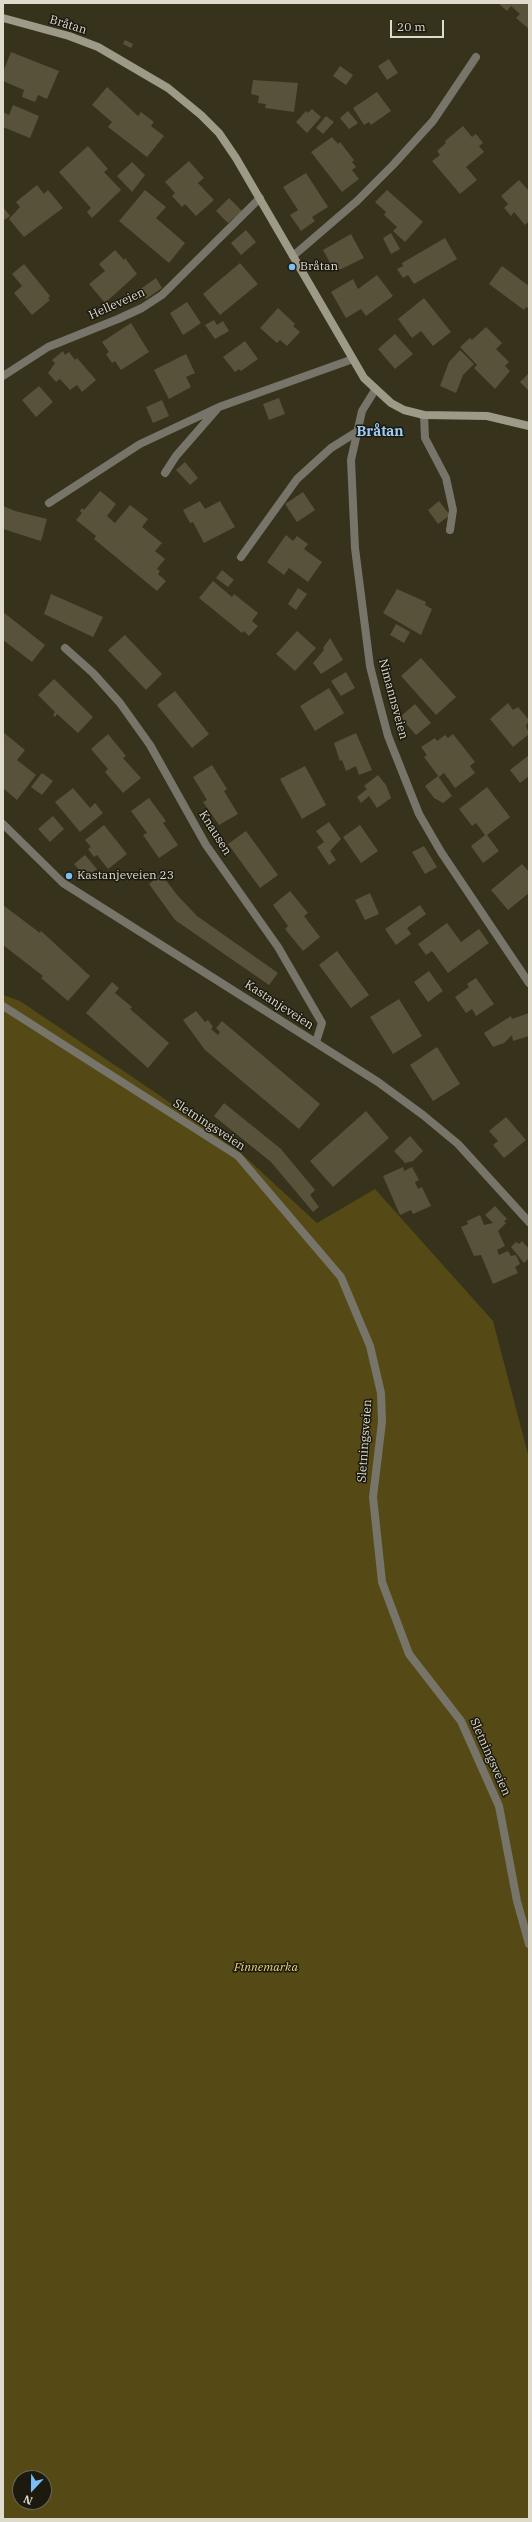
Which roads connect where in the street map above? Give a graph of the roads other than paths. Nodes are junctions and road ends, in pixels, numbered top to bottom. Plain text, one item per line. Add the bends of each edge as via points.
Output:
1 (3, 18) edge
2 (476, 57) dead end
3 (260, 198) junction
4 (293, 256) junction
5 (353, 359) junction
6 (3, 376) edge
7 (375, 390) junction
8 (219, 407) junction
9 (424, 415) junction
10 (529, 426) edge
11 (355, 433) junction
12 (165, 473) dead end
13 (49, 503) dead end
14 (450, 530) dead end
15 (241, 557) dead end
16 (65, 648) dead end
17 (3, 824) edge
18 (529, 983) edge
19 (3, 1006) edge
20 (316, 1042) junction
21 (529, 1222) edge
22 (529, 1944) edge

1 - 3 main road, Bråtan via 69,36 98,48 168,88 219,133
2 - 4 street via 433,121 393,165 357,201
3 - 4 main road, Bråtan
3 - 6 street, Helleveien via 162,295 130,314 48,347
4 - 5 main road, Bråtan
5 - 7 main road, Bråtan
5 - 8 street
7 - 9 main road, Bråtan via 391,404
7 - 11 street, Nimannsveien via 362,411
8 - 12 street via 176,456
8 - 13 street via 140,444
9 - 10 main road, Bråtan via 487,416
9 - 14 street via 425,438 446,478 453,510
11 - 15 street via 331,448 297,479
11 - 18 street, Nimannsveien via 351,460 355,548 370,666 388,736 423,820 441,852
16 - 20 street, Knausen via 93,673 120,703 150,745 206,845 278,947 322,1023
17 - 20 street, Kastanjeveien via 63,883
19 - 22 street, Sletningsveien via 238,1156 341,1277 370,1346 381,1393 382,1422 373,1497 382,1582 409,1654 461,1721 499,1806 517,1901
20 - 21 street, Kastanjeveien via 378,1082 458,1144

